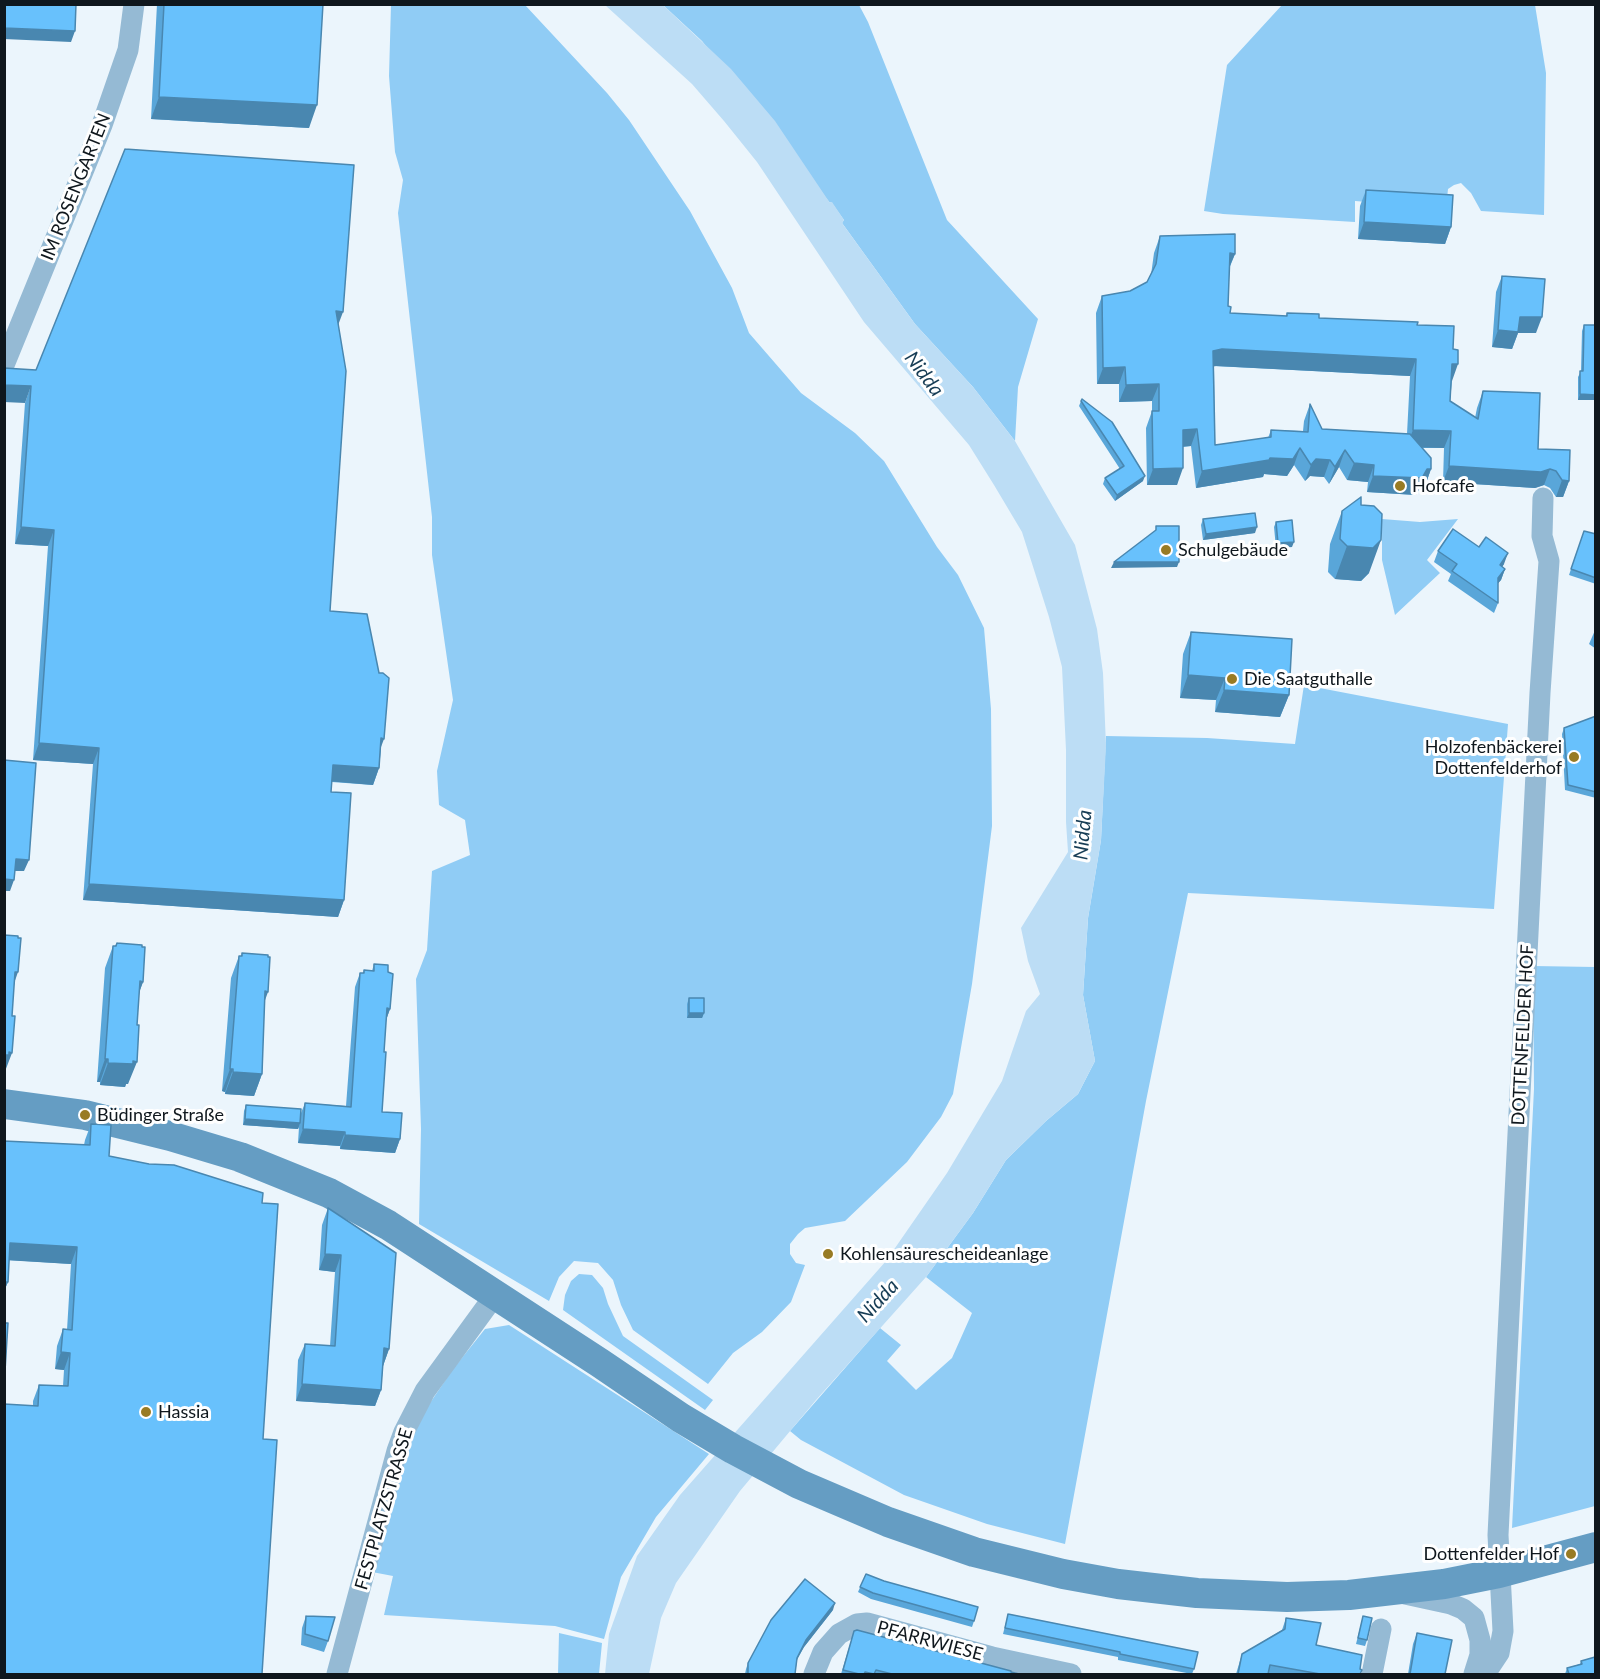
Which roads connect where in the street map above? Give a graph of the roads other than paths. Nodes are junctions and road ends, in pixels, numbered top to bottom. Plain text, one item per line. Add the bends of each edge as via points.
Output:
1 (134, 4) edge
2 (4, 365) edge
3 (1543, 498) dead end
4 (4, 1104) edge
5 (495, 1295) junction
6 (1596, 1547) edge
7 (1499, 1573) junction
8 (1392, 1591) junction
9 (1381, 1629) dead end
10 (337, 1674) edge
11 (814, 1674) edge
12 (1071, 1674) edge
13 (1372, 1674) edge
14 (1474, 1674) edge
15 (1485, 1674) edge

1 - 2 street, IM ROSENGARTEN via 128,50 102,125
3 - 7 street, DOTTENFELDER HOF via 1542,536 1549,561 1499,1501
4 - 5 main road via 84,1115 240,1157 329,1193 388,1225
5 - 8 main road via 742,1454 800,1484 927,1537 1063,1574 1164,1590 1245,1596
5 - 10 street, FESTPLATZSTRASSE via 425,1391 404,1432
6 - 7 main road
7 - 8 main road
7 - 15 street, DOTTENFELDER HOF via 1502,1641
8 - 14 street via 1451,1604 1474,1618 1480,1640
9 - 13 street
11 - 12 street, PFARRWIESE via 823,1652 839,1634 867,1623 992,1658

